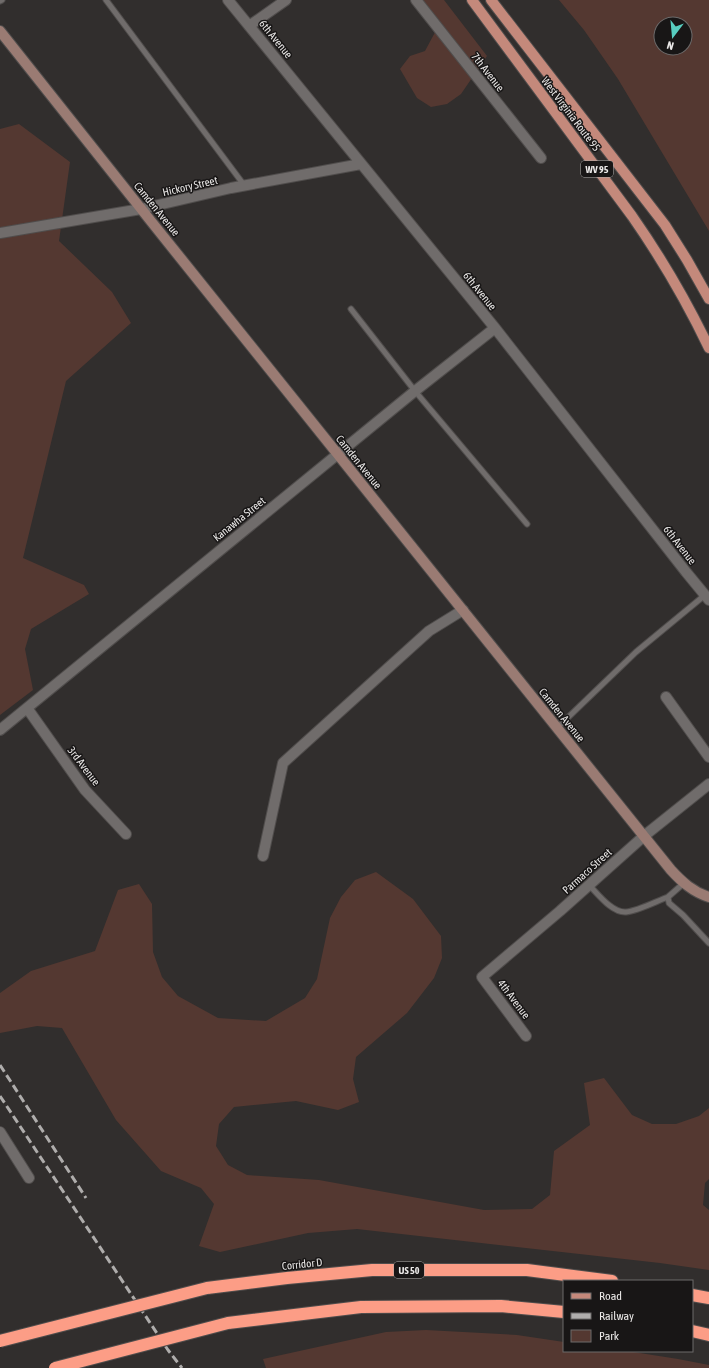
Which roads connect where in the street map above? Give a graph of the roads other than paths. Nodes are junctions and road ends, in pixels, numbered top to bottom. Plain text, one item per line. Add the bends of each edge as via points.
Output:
1 (106, 0) edge
2 (228, 0) edge
3 (286, 0) edge
4 (416, 0) edge
5 (472, 0) edge
6 (491, 0) edge
7 (250, 26) junction
8 (0, 32) edge
9 (541, 158) dead end
10 (361, 164) junction
11 (245, 186) junction
12 (141, 209) junction
13 (0, 233) edge
14 (709, 299) edge
15 (351, 309) dead end
16 (495, 328) junction
17 (709, 348) edge
18 (414, 391) junction
19 (337, 454) junction
20 (527, 524) dead end
21 (707, 597) edge
22 (463, 610) junction
23 (666, 697) dead end
24 (27, 708) junction
25 (556, 728) junction
26 (0, 730) edge
27 (709, 757) edge
28 (709, 784) edge
29 (126, 834) dead end
30 (644, 836) junction
31 (263, 856) dead end
32 (684, 883) junction
33 (589, 885) junction
34 (668, 897) junction
35 (709, 897) edge
36 (709, 943) edge
37 (482, 977) joint
38 (526, 1036) dead end
39 (0, 1132) edge
40 (29, 1178) dead end
41 (604, 1280) edge
42 (693, 1295) edge
43 (709, 1298) edge
44 (563, 1312) edge
45 (693, 1331) edge
46 (709, 1335) edge
47 (0, 1341) edge
48 (55, 1368) edge

1 - 11 lane
2 - 7 street, 6th Avenue
3 - 7 street
4 - 9 street, 7th Avenue
5 - 17 main road, West Virginia Route 95 / WV 95 via 656,251 680,290
6 - 14 main road, West Virginia Route 95 / WV 95 via 665,225
7 - 10 street, 6th Avenue
8 - 12 street, Camden Avenue
10 - 11 street, Hickory Street
10 - 16 street, 6th Avenue
11 - 12 street, Hickory Street
12 - 13 street, Hickory Street
12 - 19 street, Camden Avenue
15 - 18 lane
16 - 18 street, Kanawha Street
16 - 21 street, 6th Avenue
18 - 19 street, Kanawha Street
18 - 20 lane
19 - 22 street, Camden Avenue
19 - 24 street, Kanawha Street
21 - 25 lane via 636,652
22 - 25 street, Camden Avenue
22 - 31 street via 429,631 283,763
23 - 27 street
24 - 26 street, Kanawha Street
24 - 29 street, 3rd Avenue via 86,790
25 - 30 street, Camden Avenue
28 - 30 street, Parmaco Street
30 - 32 street, Camden Avenue
30 - 33 street, Parmaco Street
32 - 34 lane
32 - 35 street, Camden Avenue
33 - 34 lane via 605,902 625,912
33 - 37 street, Parmaco Street
34 - 36 lane via 669,903
37 - 38 street, 4th Avenue
39 - 40 street
41 - 47 highway, Corridor D / US 50, bridge via 526,1270 372,1270 287,1278 207,1288
42 - 43 highway
44 - 48 highway, bridge via 501,1306 361,1307 228,1323
45 - 46 highway

